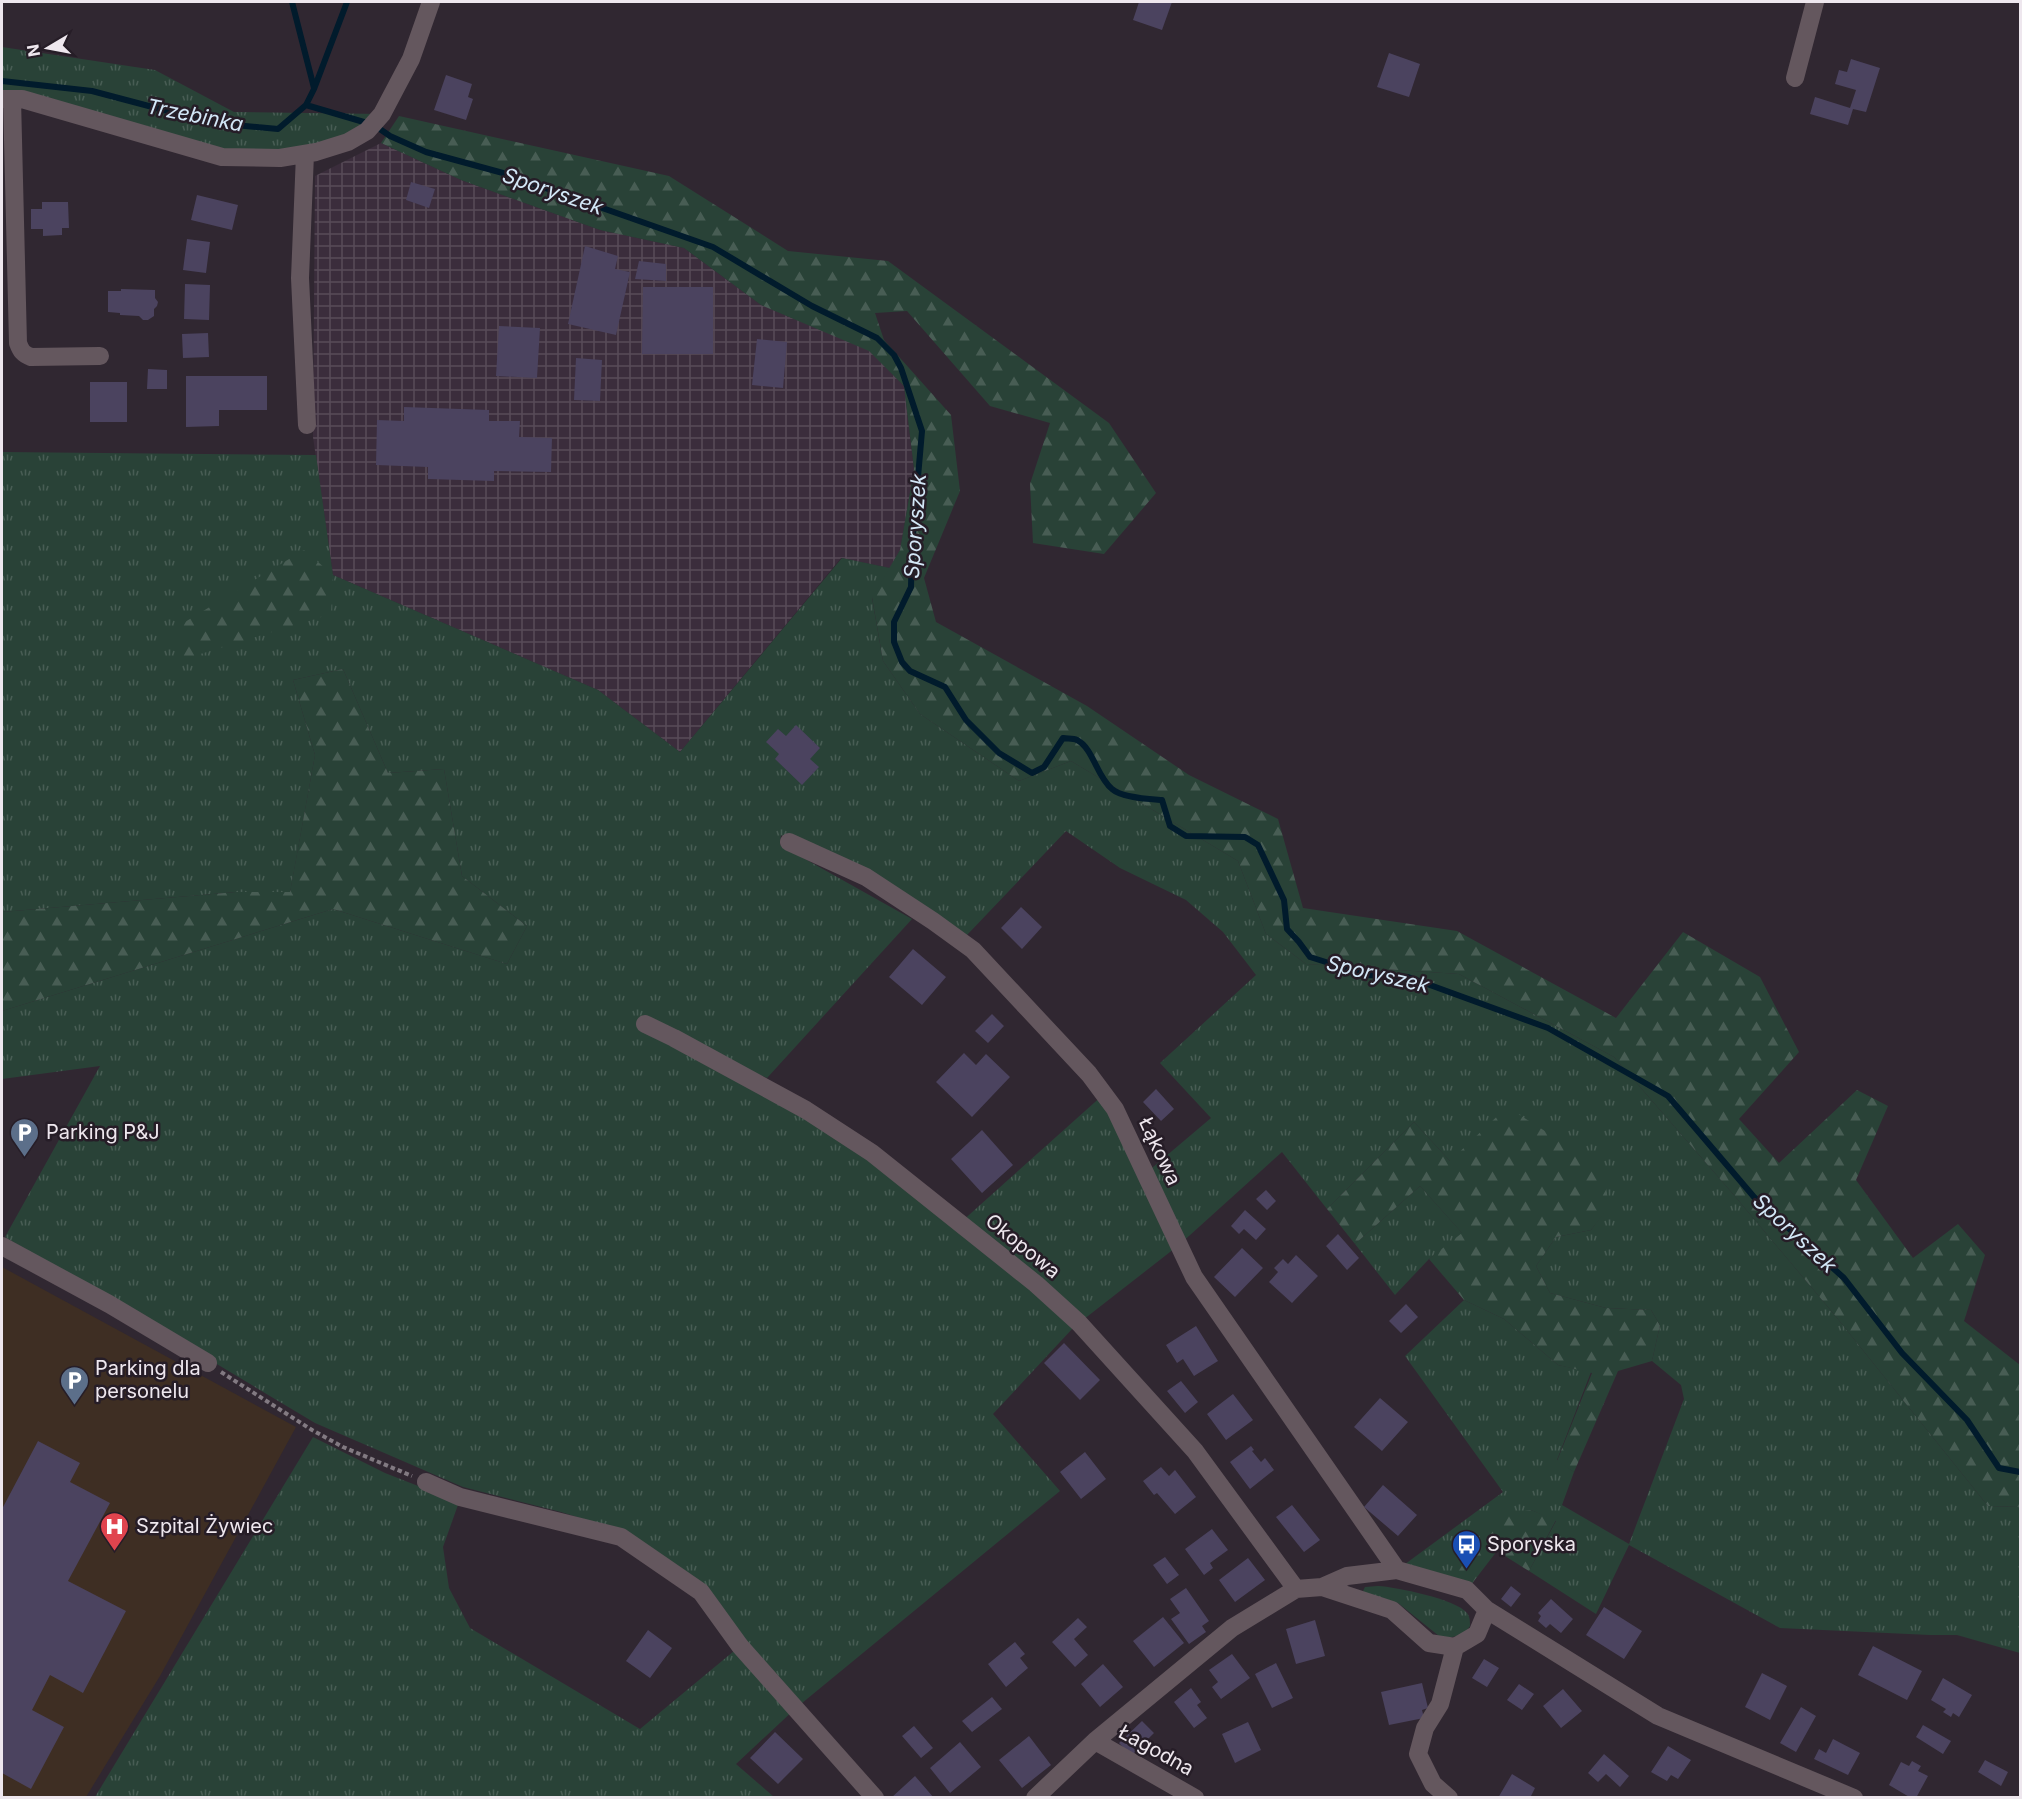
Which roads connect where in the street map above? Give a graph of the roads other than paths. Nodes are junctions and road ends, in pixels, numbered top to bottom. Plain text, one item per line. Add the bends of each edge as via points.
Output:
1 (431, 2) edge
2 (1815, 2) edge
3 (1795, 78) dead end
4 (7, 99) edge
5 (311, 153) junction
6 (100, 356) dead end
7 (307, 425) dead end
8 (789, 842) dead end
9 (645, 1024) dead end
10 (2, 1246) edge
11 (208, 1363) road end
12 (426, 1482) road end
13 (1397, 1570) junction
14 (1322, 1587) junction
15 (1296, 1589) junction
16 (1487, 1610) junction
17 (1455, 1647) junction
18 (1095, 1741) junction
19 (875, 1797) edge
20 (1035, 1797) edge
21 (1195, 1797) edge
22 (1449, 1797) edge
23 (1854, 1797) edge

1 - 5 street via 411,59 382,114 367,131 348,142
2 - 3 street
4 - 5 street via 22,99 222,157 280,158
4 - 6 street via 20,350 32,357
5 - 7 street via 300,278
8 - 13 street, Łąkowa via 866,877 973,950 1089,1074 1115,1109 1194,1277
9 - 15 street, Okopowa via 807,1110 872,1153 1036,1284 1078,1323 1195,1451
10 - 11 street
12 - 19 street via 460,1497 621,1537 701,1592 740,1646
13 - 14 street via 1347,1576
13 - 16 street via 1467,1590
14 - 15 street
14 - 17 street via 1392,1610 1429,1643
15 - 18 street via 1232,1629
16 - 17 street via 1478,1634
16 - 23 street via 1658,1716
17 - 22 street via 1440,1704 1425,1728 1418,1754 1433,1784
18 - 20 street
18 - 21 street, Łagodna

